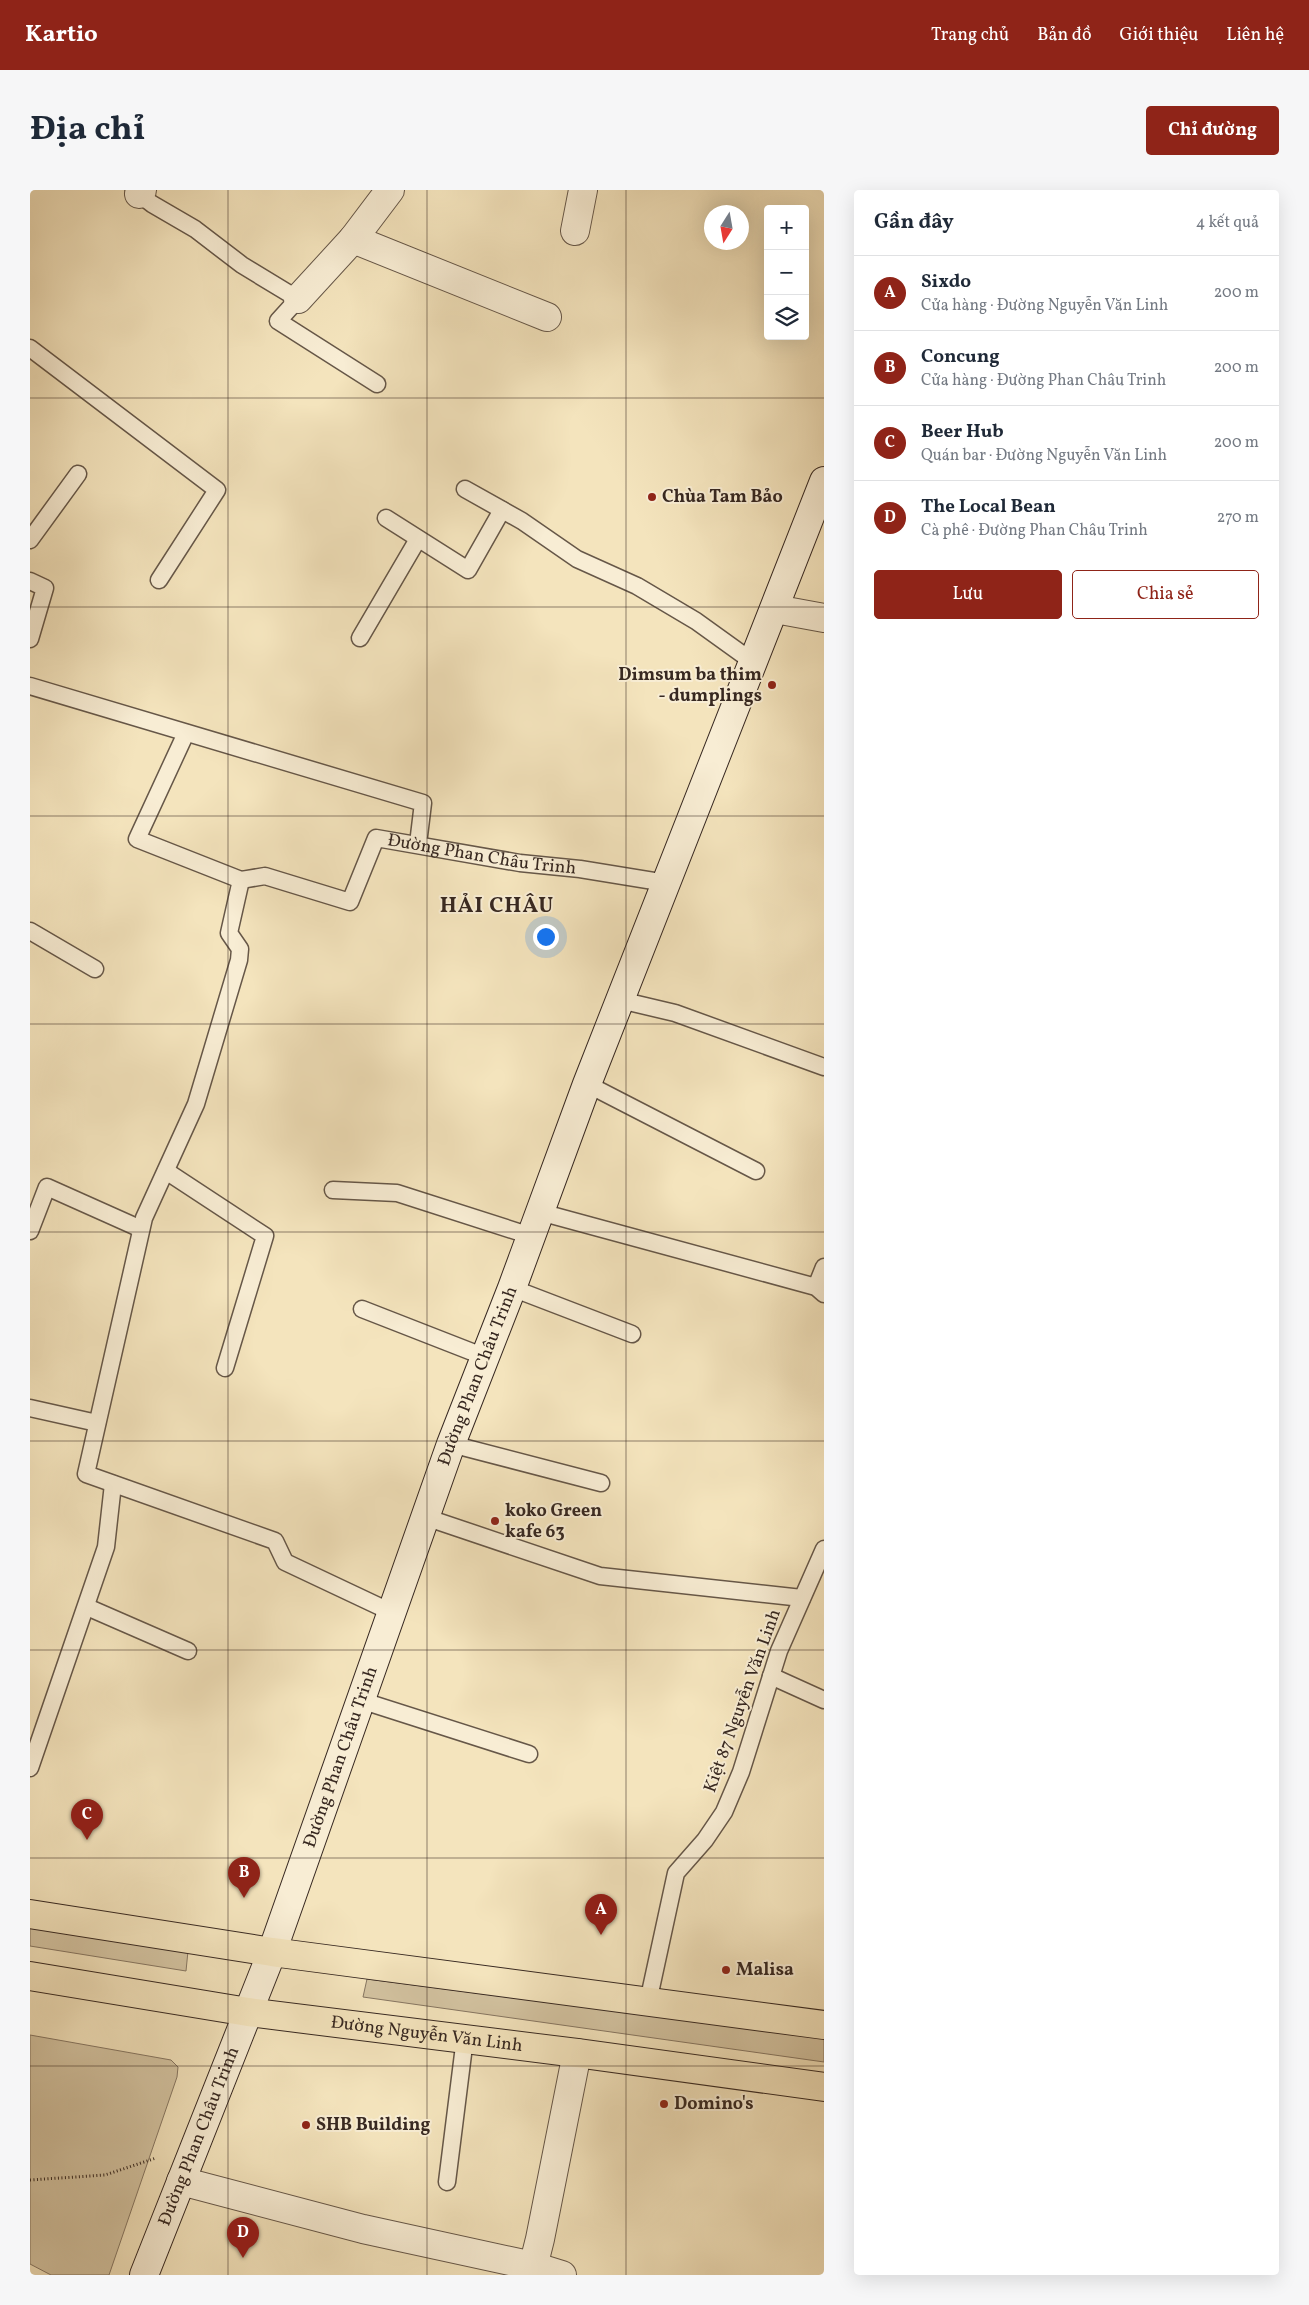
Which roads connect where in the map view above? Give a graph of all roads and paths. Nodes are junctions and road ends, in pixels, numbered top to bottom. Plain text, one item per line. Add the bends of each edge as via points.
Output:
1 (390, 190) edge
2 (583, 190) edge
3 (139, 191) edge
4 (575, 231) dead end
5 (353, 240) junction
6 (298, 298) junction
7 (547, 317) dead end
8 (30, 348) edge
9 (377, 384) dead end
10 (78, 474) dead end
11 (824, 481) edge
12 (465, 489) dead end
13 (502, 510) junction
14 (386, 518) dead end
15 (418, 539) junction
16 (30, 540) edge
17 (159, 580) dead end
18 (30, 581) edge
19 (774, 609) junction
20 (824, 618) edge
21 (360, 638) dead end
22 (30, 640) edge
23 (753, 662) junction
24 (30, 686) edge
25 (186, 733) junction
26 (418, 844) junction
27 (242, 880) junction
28 (666, 883) junction
29 (30, 930) edge
30 (95, 969) dead end
31 (620, 1000) junction
32 (824, 1067) edge
33 (587, 1084) junction
34 (166, 1171) junction
35 (756, 1172) dead end
36 (333, 1190) dead end
37 (535, 1224) junction
38 (141, 1229) junction
39 (30, 1231) edge
40 (824, 1267) edge
41 (512, 1288) junction
42 (820, 1290) edge
43 (362, 1309) dead end
44 (632, 1334) dead end
45 (485, 1357) junction
46 (225, 1368) dead end
47 (30, 1408) edge
48 (97, 1423) junction
49 (451, 1444) junction
50 (601, 1483) dead end
51 (113, 1484) junction
52 (425, 1517) junction
53 (824, 1549) edge
54 (802, 1598) junction
55 (87, 1607) junction
56 (392, 1612) junction
57 (188, 1651) dead end
58 (771, 1676) junction
59 (360, 1700) junction
60 (824, 1700) edge
61 (529, 1754) dead end
62 (30, 1765) edge
63 (30, 1914) edge
64 (272, 1952) junction
65 (30, 1976) edge
66 (648, 2002) junction
67 (248, 2012) junction
68 (824, 2025) edge
69 (464, 2038) junction
70 (577, 2053) junction
71 (824, 2087) edge
72 (159, 2157) dead end
73 (30, 2180) edge
74 (181, 2181) junction
75 (447, 2182) dead end
76 (532, 2270) edge
77 (144, 2275) edge
78 (562, 2275) edge

1 - 5 street
2 - 4 street
3 - 6 lane via 168,215 195,229 242,265
5 - 6 street
5 - 7 street
6 - 9 lane via 278,321
8 - 17 lane via 217,490
10 - 16 lane
11 - 19 street, Đường Phan Châu Trinh
12 - 13 lane
13 - 15 lane via 468,570
13 - 23 lane via 577,559 637,586 696,621
14 - 15 lane
15 - 21 lane
18 - 22 lane via 45,588
19 - 20 street
19 - 23 street, Đường Phan Châu Trinh
23 - 28 street, Đường Phan Châu Trinh
24 - 25 lane
25 - 26 lane via 423,804
25 - 27 lane, Đường Phan Châu Trinh via 137,839
26 - 27 lane, Đường Phan Châu Trinh via 376,838 350,902 265,876
26 - 28 lane, Đường Phan Châu Trinh via 520,864 580,869
27 - 34 lane via 229,933 240,949 239,960 196,1104
28 - 31 street, Đường Phan Châu Trinh
29 - 30 lane
31 - 32 lane via 675,1013
31 - 33 street, Đường Phan Châu Trinh
33 - 35 lane
33 - 37 street, Đường Phan Châu Trinh
34 - 38 lane
34 - 46 lane via 265,1236
36 - 37 lane via 398,1193
37 - 41 street, Đường Phan Châu Trinh
37 - 42 lane
38 - 39 lane via 47,1187
38 - 48 lane
40 - 42 lane
41 - 44 lane
41 - 45 street, Đường Phan Châu Trinh
43 - 45 lane
45 - 49 street, Đường Phan Châu Trinh
47 - 48 lane
48 - 51 lane via 86,1474
49 - 50 lane
49 - 52 street, Đường Phan Châu Trinh
51 - 55 lane via 106,1548
51 - 56 lane via 275,1541 285,1562
52 - 54 lane via 600,1576
52 - 56 street, Đường Phan Châu Trinh
53 - 54 lane, Kiệt 87 Nguyễn Văn Linh
54 - 58 lane, Kiệt 87 Nguyễn Văn Linh
55 - 57 lane
55 - 62 lane
56 - 59 street, Đường Phan Châu Trinh
58 - 60 lane
58 - 66 lane, Kiệt 87 Nguyễn Văn Linh via 741,1772 724,1812 676,1873
59 - 61 lane
59 - 64 street, Đường Phan Châu Trinh
63 - 64 main road
64 - 66 main road
64 - 67 street, Đường Phan Châu Trinh
65 - 67 main road, Đường Nguyễn Văn Linh
66 - 68 main road
67 - 69 main road, Đường Nguyễn Văn Linh
67 - 74 street, Đường Phan Châu Trinh
69 - 70 main road, Đường Nguyễn Văn Linh
69 - 75 lane
70 - 71 main road, Đường Nguyễn Văn Linh
70 - 76 street
72 - 73 path via 105,2175
74 - 76 street
74 - 77 street, Đường Phan Châu Trinh
76 - 78 street

